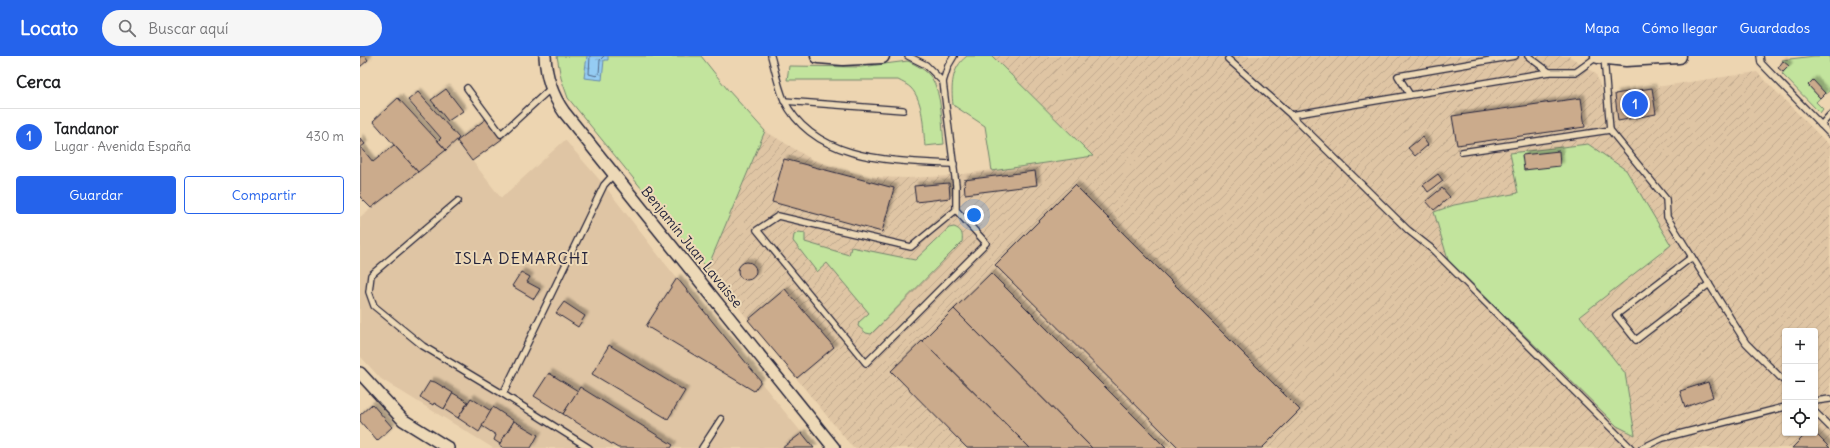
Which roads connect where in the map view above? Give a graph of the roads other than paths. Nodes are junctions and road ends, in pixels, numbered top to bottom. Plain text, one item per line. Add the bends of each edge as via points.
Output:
1 (545, 56) edge
2 (771, 56) edge
3 (818, 56) edge
4 (882, 56) edge
5 (908, 56) edge
6 (954, 56) edge
7 (1515, 56) edge
8 (1528, 56) edge
9 (1600, 56) edge
10 (1679, 56) edge
11 (1760, 56) edge
12 (1228, 59) dead end
13 (1549, 72) junction
14 (943, 82) junction
15 (467, 88) dead end
16 (550, 88) junction
17 (1410, 95) junction
18 (784, 101) junction
19 (903, 110) dead end
20 (1291, 115) junction
21 (1830, 115) edge
22 (1821, 125) junction
23 (1610, 130) junction
24 (1830, 134) edge
25 (1462, 152) dead end
26 (954, 164) junction
27 (614, 174) junction
28 (458, 201) dead end
29 (956, 210) junction
30 (1692, 257) junction
31 (1709, 284) junction
32 (360, 372) edge
33 (1782, 379) edge
34 (503, 394) junction
35 (1830, 399) edge
36 (1818, 401) edge
37 (1782, 408) edge
38 (1818, 415) edge
39 (721, 419) dead end
40 (1830, 427) edge
41 (446, 448) edge
42 (589, 448) edge
43 (702, 448) edge
44 (834, 448) edge
45 (1631, 448) edge
46 (1642, 448) edge

1 - 16 street, Benjamín Juan Lavaisse
2 - 18 lane
3 - 4 street
5 - 14 lane via 926,65
6 - 14 lane
7 - 17 lane via 1398,76
8 - 13 lane
9 - 10 street via 1634,59
9 - 13 lane via 1576,72
9 - 23 lane
11 - 22 lane via 1761,63
12 - 20 lane
13 - 17 lane
14 - 26 lane
15 - 16 lane via 501,134
16 - 27 street, Benjamín Juan Lavaisse via 564,112
17 - 20 lane
18 - 19 lane
18 - 26 lane via 809,133 839,149 882,159
20 - 45 lane via 1408,230 1432,249
21 - 22 lane
22 - 24 lane
23 - 25 lane
23 - 30 lane via 1666,199 1667,217
26 - 29 lane
27 - 34 lane via 604,185
27 - 44 street, Benjamín Juan Lavaisse
28 - 34 lane via 371,275 369,292 374,306 423,346
29 - 29 lane via 911,247 778,216 757,230 866,363 986,243
30 - 31 lane
30 - 31 lane via 1616,315 1636,340
31 - 33 lane via 1746,343
32 - 41 street via 404,420
34 - 42 lane
35 - 36 lane
37 - 46 lane via 1663,438
38 - 40 lane
39 - 43 lane

